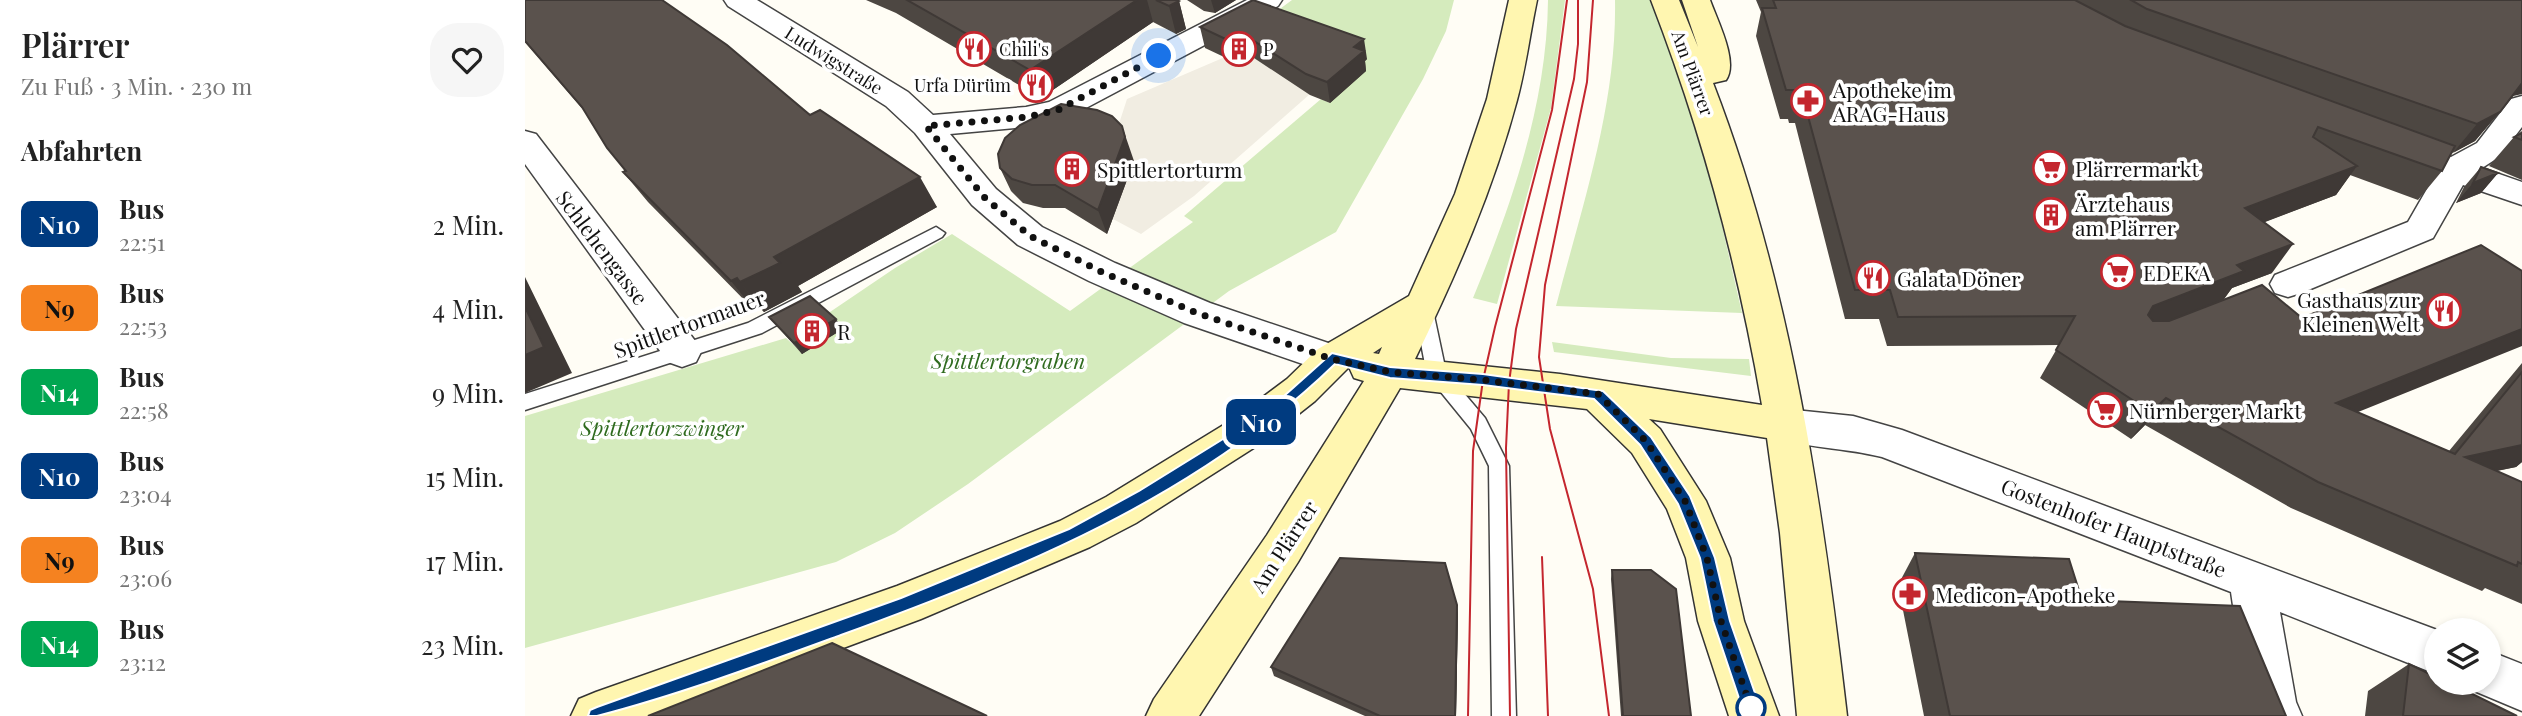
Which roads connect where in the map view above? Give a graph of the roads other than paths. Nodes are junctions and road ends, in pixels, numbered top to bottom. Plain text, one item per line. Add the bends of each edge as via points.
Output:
1 (738, 0) edge
2 (1269, 0) edge
3 (1523, 0) edge
4 (1665, 0) edge
5 (1696, 0) edge
6 (1183, 13) dead end
7 (1219, 26) junction
8 (2522, 106) edge
9 (926, 126) junction
10 (2365, 137) edge
11 (525, 141) edge
12 (1719, 146) junction
13 (2454, 170) junction
14 (2522, 194) edge
15 (936, 233) dead end
16 (2282, 287) dead end
17 (1423, 305) junction
18 (682, 352) junction
19 (1332, 359) junction
20 (1390, 372) junction
21 (1437, 375) junction
22 (1598, 394) junction
23 (525, 402) edge
24 (1785, 425) junction
25 (2252, 580) junction
26 (2424, 647) edge
27 (2501, 679) edge
28 (2522, 688) edge
29 (596, 716) edge
30 (1171, 716) edge
31 (1504, 716) edge
32 (1754, 716) edge
33 (1822, 716) edge
34 (2277, 716) edge

1 - 9 street, Ludwigstraße via 897,99
2 - 7 street
3 - 17 main road, Am Plärrer via 1480,171
4 - 12 main road, Am Plärrer
5 - 12 main road, Am Plärrer via 1713,47
6 - 7 street
7 - 9 street via 1058,110
8 - 13 street via 2488,150
9 - 19 street, Ludwigstraße via 984,197 1030,236 1197,313
10 - 13 street
11 - 18 street, Schlehengasse
12 - 24 main road, Am Plärrer via 1749,257
13 - 14 street
13 - 16 street via 2421,230
15 - 18 lane, Spittlertormauer via 755,328
17 - 19 main road
17 - 20 main road, Am Plärrer
17 - 21 lane
18 - 23 lane, Spittlertormauer
19 - 20 main road
19 - 29 main road via 1249,430 1075,534 905,604
20 - 21 main road
20 - 30 main road, Am Plärrer via 1343,455
21 - 22 main road
21 - 31 lane via 1478,424 1499,466
22 - 24 main road
22 - 32 main road via 1646,441 1685,501 1707,558 1721,621
24 - 25 street, Gostenhofer Hauptstraße via 1888,442
24 - 33 main road, Am Plärrer via 1802,518
25 - 26 street, Gostenhofer Hauptstraße
25 - 34 street
27 - 28 street

